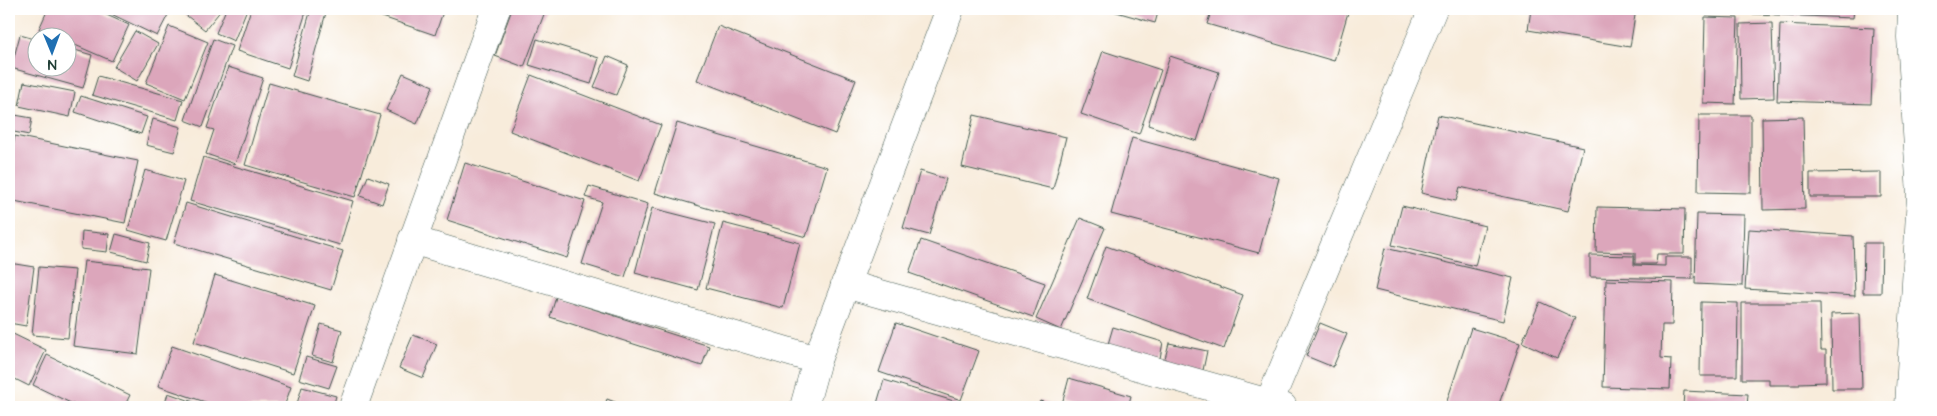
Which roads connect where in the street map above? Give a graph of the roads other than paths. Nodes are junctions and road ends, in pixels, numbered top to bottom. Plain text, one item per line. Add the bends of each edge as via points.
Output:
1 (496, 9) edge
2 (950, 9) edge
3 (1433, 9) edge
4 (1912, 9) edge
5 (1925, 200) edge
6 (412, 240) junction
7 (845, 284) junction
8 (817, 360) junction
9 (1276, 405) edge
10 (353, 407) edge
11 (804, 407) edge
12 (1909, 407) edge

1 - 6 street
2 - 7 street
3 - 9 street
4 - 5 street via 1911,37
5 - 12 street
6 - 8 street
6 - 10 street
7 - 8 street
7 - 9 street
8 - 11 street

